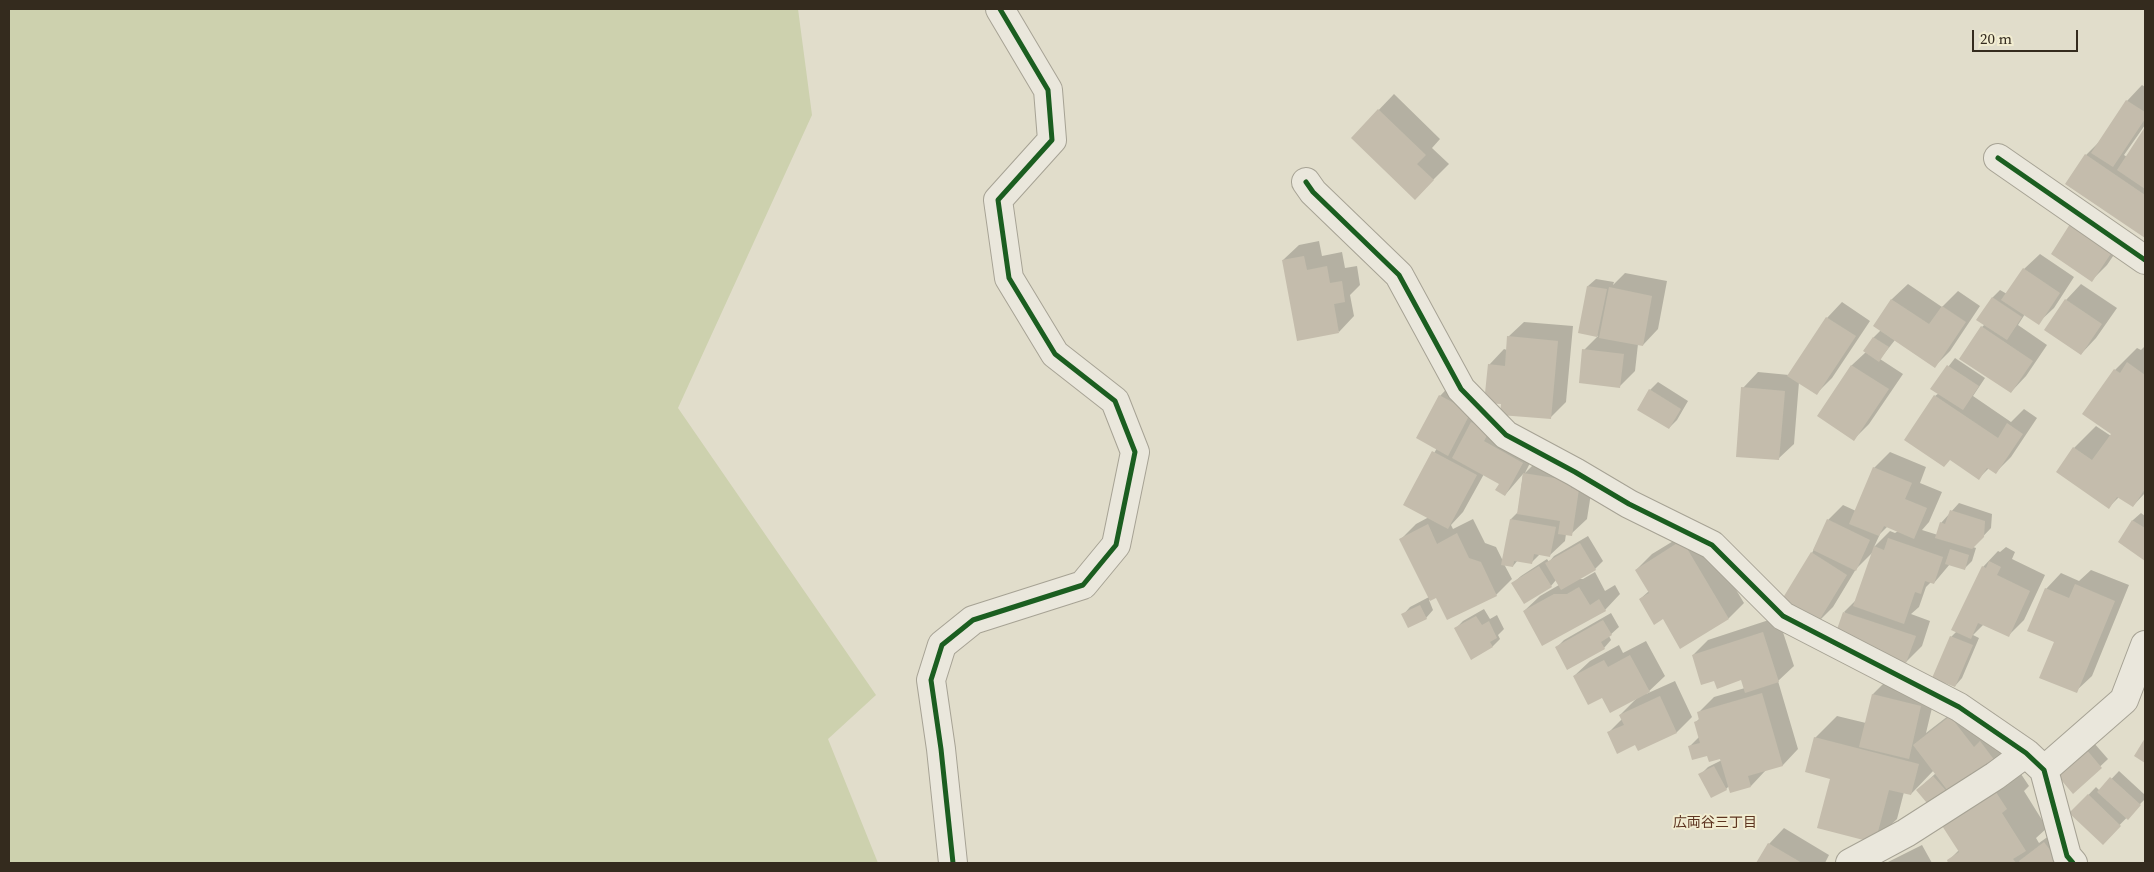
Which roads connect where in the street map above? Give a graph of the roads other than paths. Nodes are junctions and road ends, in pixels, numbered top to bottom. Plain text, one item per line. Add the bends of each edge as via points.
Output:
1 (1000, 9) edge
2 (1998, 158) dead end
3 (1306, 182) dead end
4 (2145, 260) edge
5 (2145, 645) edge
6 (2035, 762) junction
7 (953, 863) edge
8 (1850, 863) edge
9 (2073, 863) edge

1 - 7 street via 1048,90 1052,140 998,200 1009,278 1055,354 1115,401 1135,452 1116,545 1083,585 973,620 942,644 931,680
2 - 4 street
3 - 6 street via 1399,275 1460,389 1506,435 1629,504 1712,545 1783,616 1959,707
5 - 6 street via 2124,700
6 - 8 street via 1995,776 1906,833
6 - 9 street via 2067,856

